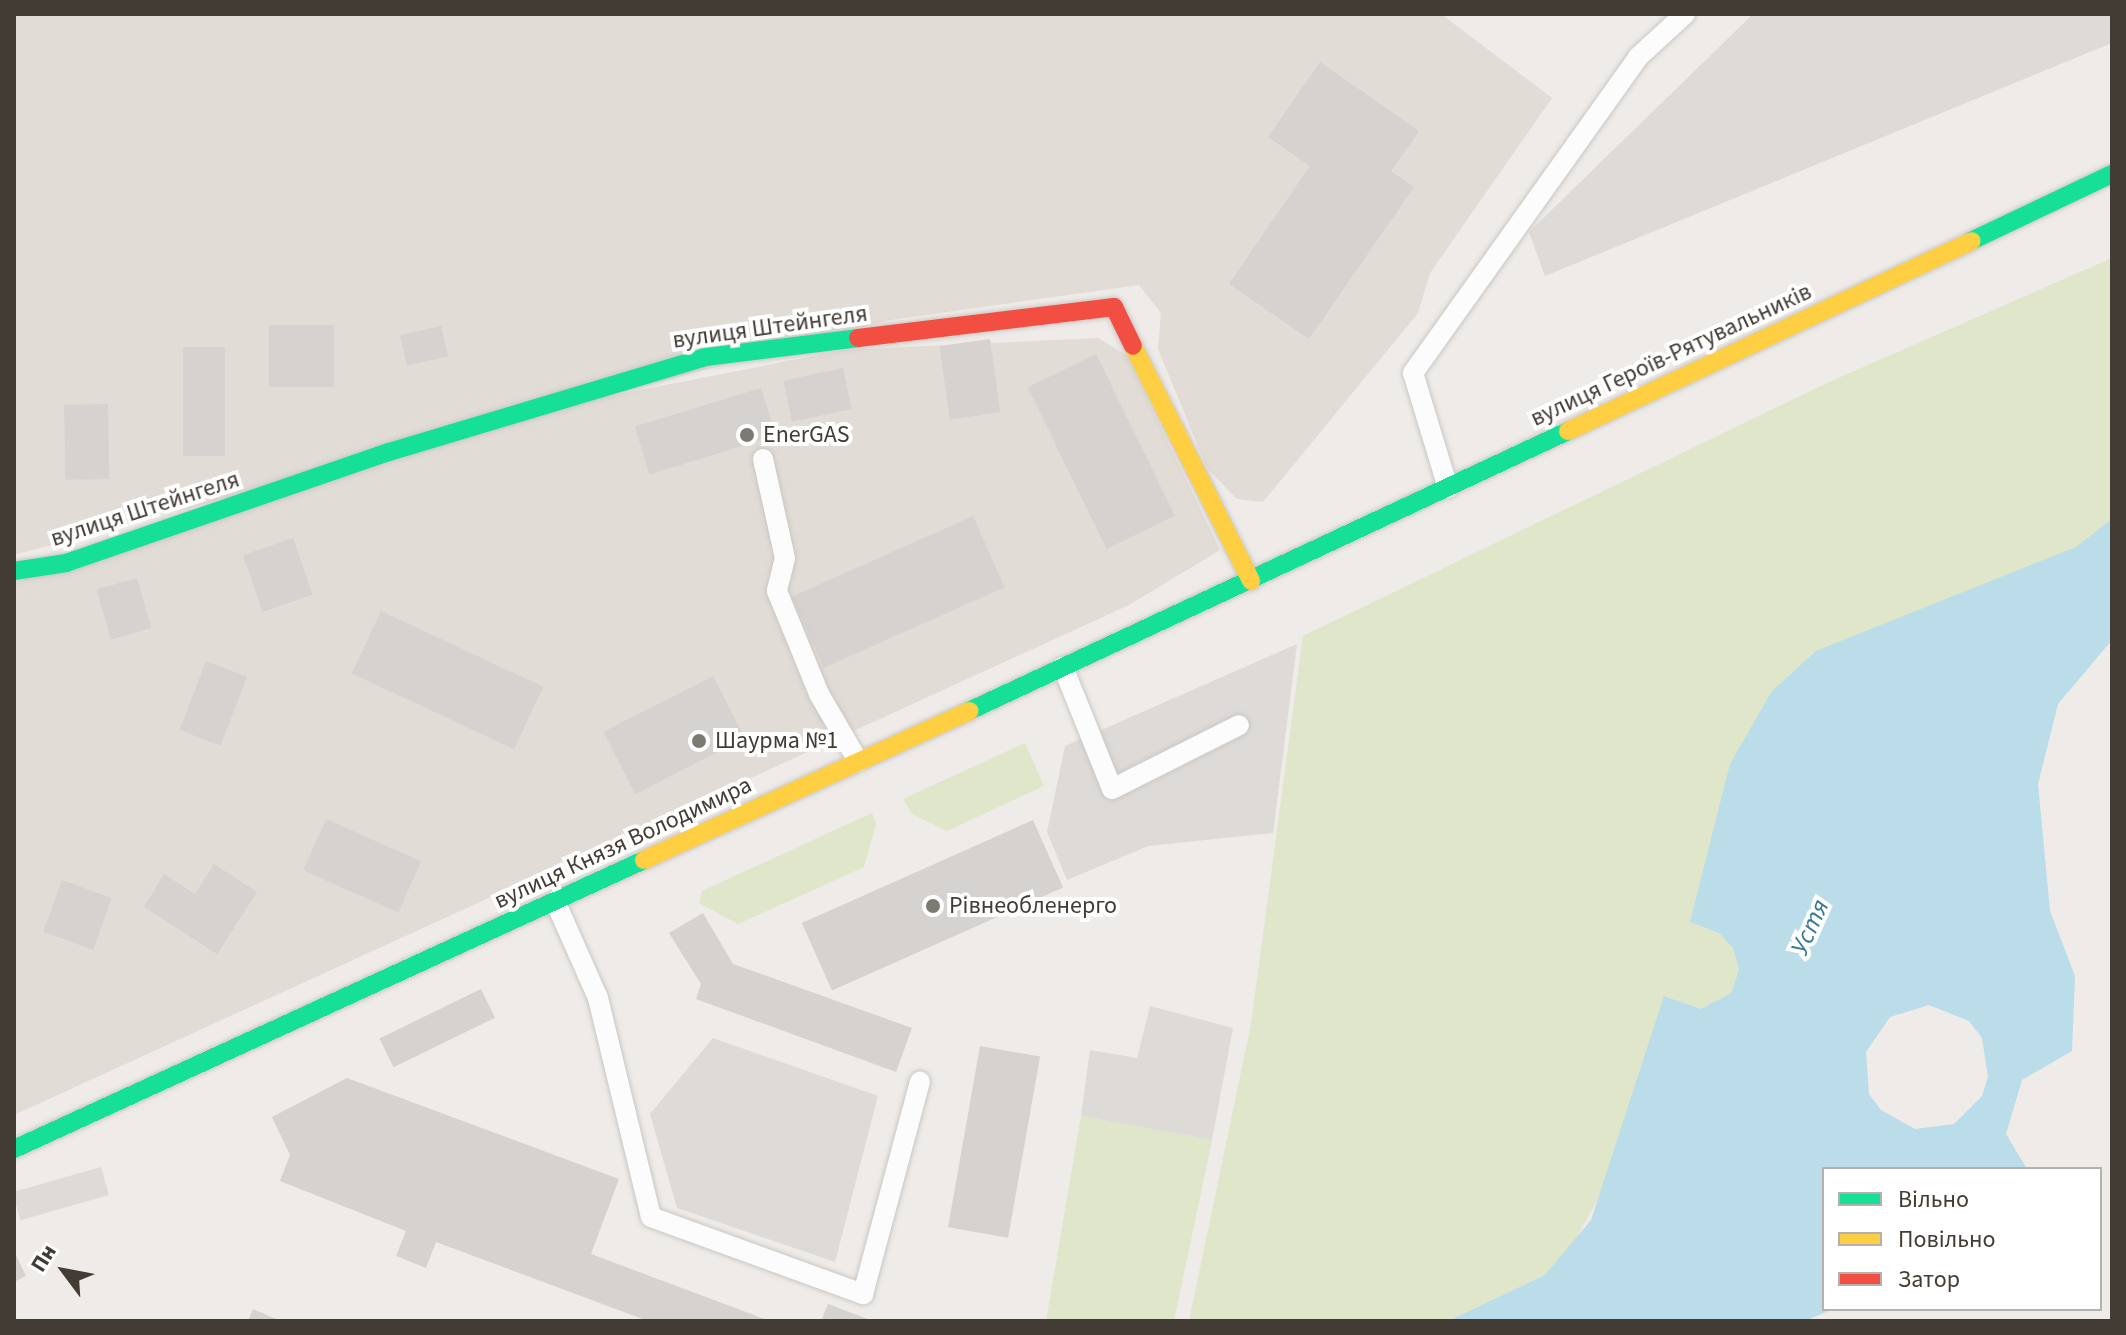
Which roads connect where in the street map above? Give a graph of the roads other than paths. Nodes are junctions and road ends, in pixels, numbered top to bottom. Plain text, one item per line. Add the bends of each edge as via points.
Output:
1 (1685, 14) edge
2 (2112, 174) edge
3 (763, 459) dead end
4 (1448, 488) junction
5 (14, 571) edge
6 (1251, 581) junction
7 (1063, 667) junction
8 (1239, 725) dead end
9 (858, 761) junction
10 (555, 901) junction
11 (920, 1082) dead end
12 (14, 1149) edge

1 - 4 lane via 1638,57 1413,373
2 - 4 main road, вулиця Героїв-Рятувальників
3 - 9 lane via 785,558 777,591 819,694
4 - 6 main road, вулиця Героїв-Рятувальників
5 - 6 main road, вулиця Штейнгеля via 66,563 389,452 706,357 1114,307
6 - 7 main road, вулиця Князя Володимира
7 - 8 lane via 1112,789
7 - 9 main road, вулиця Князя Володимира
9 - 10 main road, вулиця Князя Володимира
10 - 11 lane via 598,998 651,1217 863,1294
10 - 12 main road, вулиця Князя Володимира

